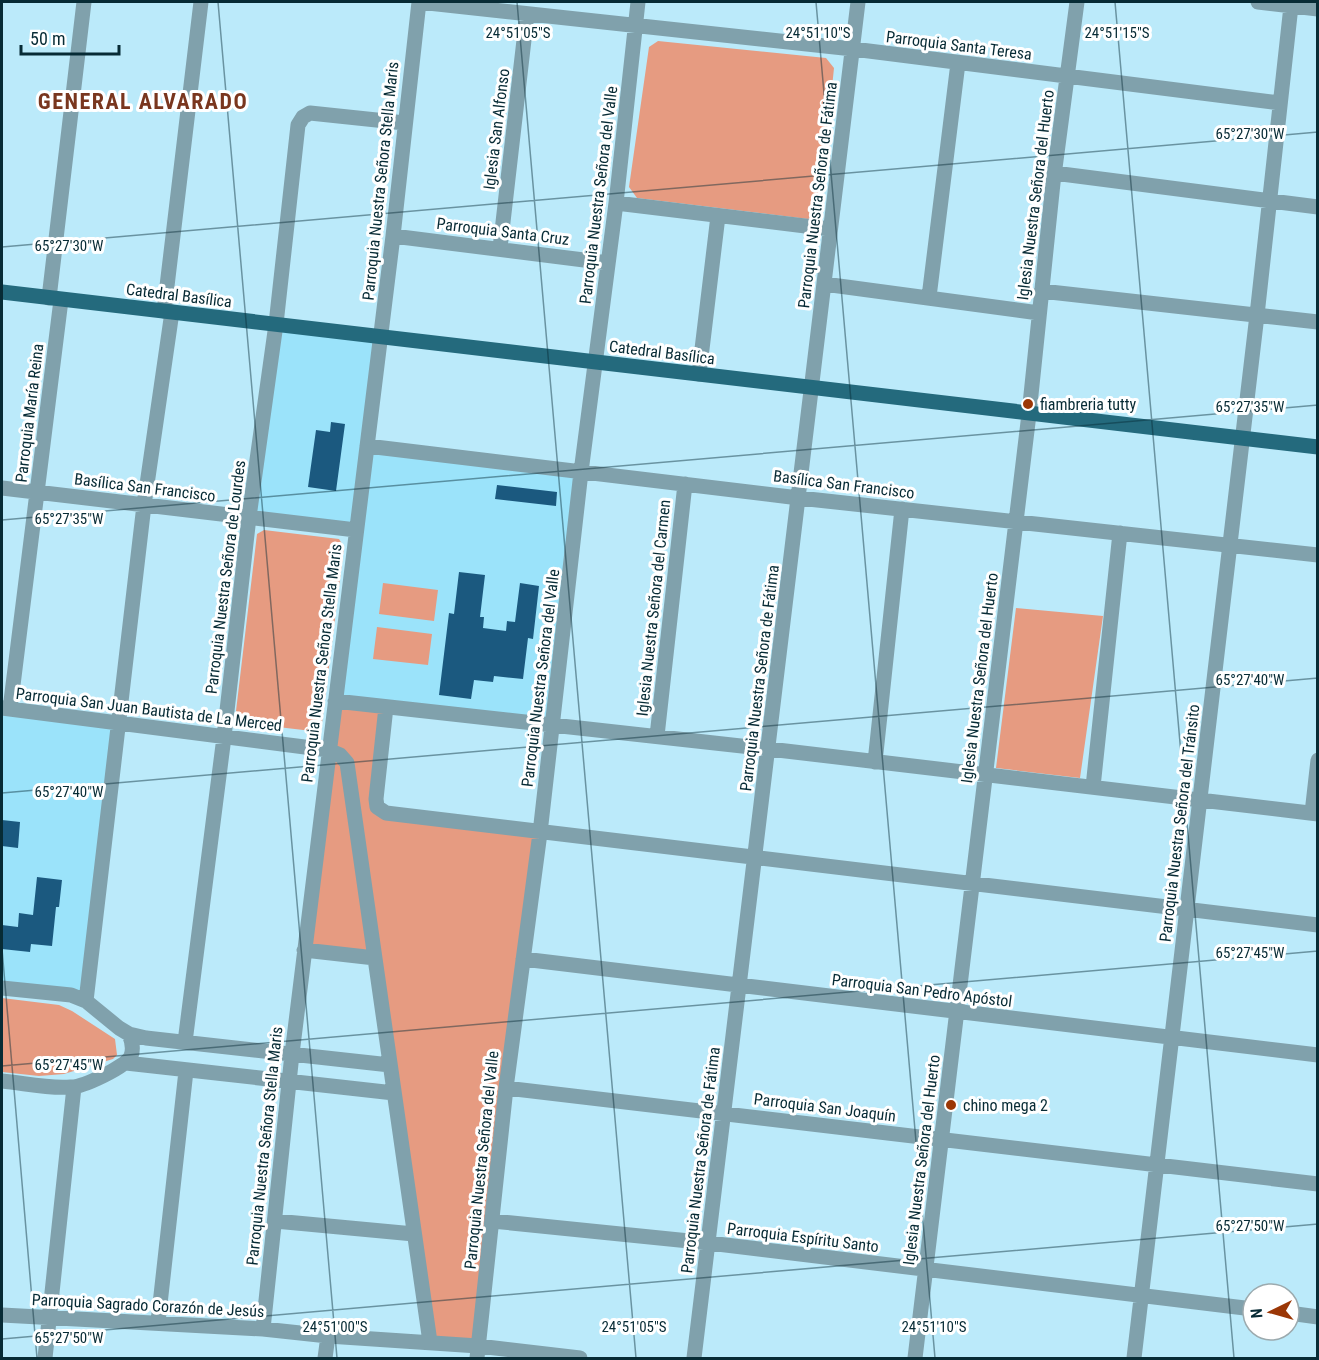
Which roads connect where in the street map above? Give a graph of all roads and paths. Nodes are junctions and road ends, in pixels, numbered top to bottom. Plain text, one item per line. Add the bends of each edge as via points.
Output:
1 (84, 2) edge
2 (201, 2) edge
3 (419, 2) edge
4 (638, 2) edge
5 (858, 2) edge
6 (1077, 2) edge
7 (1258, 2) edge
8 (1291, 6) junction
9 (1317, 9) edge
10 (527, 14) junction
11 (636, 26) junction
12 (853, 49) junction
13 (958, 63) junction
14 (1067, 77) junction
15 (1280, 103) junction
16 (405, 123) junction
17 (1054, 173) junction
18 (1270, 200) junction
19 (616, 203) junction
20 (1317, 207) edge
21 (718, 216) junction
22 (830, 230) junction
23 (393, 236) junction
24 (500, 248) junction
25 (609, 263) junction
26 (824, 284) junction
27 (1041, 291) junction
28 (2, 292) edge
29 (929, 297) junction
30 (55, 299) junction
31 (168, 312) junction
32 (1039, 313) junction
33 (1257, 315) junction
34 (1317, 322) edge
35 (276, 324) junction
36 (380, 338) junction
37 (597, 362) junction
38 (699, 374) junction
39 (813, 388) junction
40 (1029, 414) junction
41 (1242, 438) junction
42 (367, 446) junction
43 (1317, 447) edge
44 (581, 472) junction
45 (685, 484) junction
46 (2, 488) edge
47 (38, 492) junction
48 (799, 498) junction
49 (144, 505) junction
50 (902, 509) junction
51 (249, 517) junction
52 (1016, 521) junction
53 (356, 530) junction
54 (1120, 532) junction
55 (1230, 545) junction
56 (1317, 555) edge
57 (335, 701) junction
58 (386, 707) junction
59 (6, 708) edge
60 (119, 723) junction
61 (553, 725) junction
62 (657, 736) junction
63 (224, 737) junction
64 (769, 749) junction
65 (328, 750) junction
66 (1317, 760) edge
67 (875, 762) junction
68 (986, 776) junction
69 (1093, 787) junction
70 (1200, 801) junction
71 (1314, 814) edge
72 (540, 832) junction
73 (755, 858) junction
74 (972, 884) junction
75 (1187, 908) junction
76 (1317, 925) edge
77 (304, 950) junction
78 (375, 958) junction
79 (523, 960) junction
80 (739, 986) junction
81 (2, 988) edge
82 (86, 1001) junction
83 (956, 1012) junction
84 (129, 1034) junction
85 (1173, 1037) junction
86 (185, 1042) junction
87 (292, 1054) junction
88 (1317, 1054) edge
89 (126, 1063) junction
90 (390, 1065) junction
91 (186, 1071) junction
92 (2, 1081) edge
93 (289, 1081) junction
94 (74, 1087) junction
95 (506, 1088) junction
96 (394, 1093) junction
97 (724, 1113) junction
98 (941, 1139) junction
99 (1156, 1164) junction
100 (1317, 1184) edge
101 (275, 1221) junction
102 (492, 1221) junction
103 (414, 1234) junction
104 (709, 1243) junction
105 (926, 1269) junction
106 (1142, 1295) junction
107 (1241, 1307) edge
108 (2, 1315) edge
109 (1301, 1315) edge
110 (50, 1317) junction
111 (1317, 1317) edge
112 (158, 1322) junction
113 (263, 1329) junction
114 (328, 1336) junction
115 (429, 1342) junction
116 (478, 1352) edge
117 (45, 1359) edge
118 (325, 1359) edge
119 (580, 1359) edge
120 (694, 1359) edge
121 (915, 1359) edge
122 (1134, 1359) edge

1 - 30 street, Parroquia María Reina
2 - 31 street
3 - 10 street, Parroquia Santa Teresa
3 - 16 street, Parroquia Nuestra Señora Stella Maris
4 - 11 street, Parroquia Nuestra Señora del Valle
5 - 12 street, Parroquia Nuestra Señora de Fátima
6 - 14 street, Iglesia Nuestra Señora del Huerto
7 - 8 street
8 - 9 street
8 - 15 street, Parroquia Nuestra Señora del Tránsito
10 - 11 street, Parroquia Santa Teresa
10 - 24 street, Iglesia San Alfonso
11 - 12 street, Parroquia Santa Teresa
11 - 19 street, Parroquia Nuestra Señora del Valle
12 - 13 street, Parroquia Santa Teresa
12 - 22 street, Parroquia Nuestra Señora de Fátima
13 - 14 street, Parroquia Santa Teresa
13 - 29 street
14 - 15 street, Parroquia Santa Teresa
14 - 17 street, Iglesia Nuestra Señora del Huerto
15 - 18 street, Parroquia Nuestra Señora del Tránsito
16 - 23 street, Parroquia Nuestra Señora Stella Maris
16 - 35 street, Parroquia Nuestra Señora de Lourdes via 310,113 303,117 298,125
17 - 18 street
17 - 27 street, Iglesia Nuestra Señora del Huerto
18 - 20 street
18 - 33 street, Parroquia Nuestra Señora del Tránsito
19 - 21 street
19 - 25 street, Parroquia Nuestra Señora del Valle
21 - 22 street
21 - 38 street
22 - 26 street, Parroquia Nuestra Señora de Fátima
23 - 24 street, Parroquia Santa Cruz
23 - 36 street, Parroquia Nuestra Señora Stella Maris
24 - 25 street, Parroquia Santa Cruz
25 - 37 street, Parroquia Nuestra Señora del Valle
26 - 29 street
26 - 39 street, Parroquia Nuestra Señora de Fátima
27 - 32 street, Iglesia Nuestra Señora del Huerto
27 - 33 street
28 - 30 main road, Catedral Basílica
29 - 32 street
30 - 31 main road, Catedral Basílica
30 - 47 street, Parroquia María Reina
31 - 35 main road, Catedral Basílica
31 - 49 street
32 - 40 street, Iglesia Nuestra Señora del Huerto
33 - 34 street
33 - 41 street, Parroquia Nuestra Señora del Tránsito
35 - 36 main road, Catedral Basílica
35 - 51 street, Parroquia Nuestra Señora de Lourdes
36 - 37 main road, Catedral Basílica
36 - 42 street, Parroquia Nuestra Señora Stella Maris
37 - 38 main road, Catedral Basílica
37 - 44 street, Parroquia Nuestra Señora del Valle
38 - 39 main road, Catedral Basílica
39 - 40 main road, Catedral Basílica
39 - 48 street, Parroquia Nuestra Señora de Fátima
40 - 41 main road, Catedral Basílica
40 - 52 street, Iglesia Nuestra Señora del Huerto
41 - 43 main road, Catedral Basílica
41 - 55 street, Parroquia Nuestra Señora del Tránsito
42 - 44 street, Basílica San Francisco
42 - 53 street, Parroquia Nuestra Señora Stella Maris
44 - 45 street, Basílica San Francisco
44 - 61 street, Parroquia Nuestra Señora del Valle
45 - 48 street, Basílica San Francisco
45 - 62 street, Iglesia Nuestra Señora del Carmen
46 - 47 street, Basílica San Francisco
47 - 49 street, Basílica San Francisco
47 - 59 street, Parroquia María Reina
48 - 50 street, Basílica San Francisco
48 - 64 street, Parroquia Nuestra Señora de Fátima
49 - 51 street, Basílica San Francisco
49 - 60 street
50 - 52 street, Basílica San Francisco
50 - 67 street
51 - 53 street, Basílica San Francisco
51 - 63 street, Parroquia Nuestra Señora de Lourdes
52 - 54 street, Basílica San Francisco
52 - 68 street, Iglesia Nuestra Señora del Huerto
53 - 57 street, Parroquia Nuestra Señora Stella Maris
54 - 55 street, Basílica San Francisco
54 - 69 street
55 - 56 street, Basílica San Francisco
55 - 70 street, Parroquia Nuestra Señora del Tránsito
57 - 58 street
57 - 65 street, Parroquia Nuestra Señora Stella Maris
58 - 61 street
58 - 72 street via 376,799 381,811
59 - 60 street, Parroquia San Juan Bautista de La Merced
60 - 63 street, Parroquia San Juan Bautista de La Merced
60 - 82 street
61 - 62 street
61 - 72 street, Parroquia Nuestra Señora del Valle
62 - 64 street
63 - 65 street, Parroquia San Juan Bautista de La Merced
63 - 86 street, Parroquia Nuestra Señora de Lourdes
64 - 67 street
64 - 73 street, Parroquia Nuestra Señora de Fátima
65 - 77 street, Parroquia Nuestra Señora Stella Maris
65 - 78 street via 347,763
66 - 71 street
67 - 68 street
68 - 69 street
68 - 74 street, Iglesia Nuestra Señora del Huerto
69 - 70 street
70 - 71 street
70 - 75 street, Parroquia Nuestra Señora del Tránsito
72 - 73 street
72 - 79 street, Parroquia Nuestra Señora del Valle
73 - 74 street
73 - 80 street, Parroquia Nuestra Señora de Fátima
74 - 75 street
74 - 83 street, Iglesia Nuestra Señora del Huerto
75 - 76 street
75 - 85 street, Parroquia Nuestra Señora del Tránsito
77 - 78 street
77 - 87 street, Parroquia Nuestra Señora Stella Maris
78 - 90 street
79 - 80 street, Parroquia San Pedro Apóstol
79 - 95 street, Parroquia Nuestra Señora del Valle
80 - 83 street, Parroquia San Pedro Apóstol
80 - 97 street, Parroquia Nuestra Señora de Fátima
81 - 82 street via 71,995
82 - 84 street
83 - 85 street, Parroquia San Pedro Apóstol
83 - 98 street, Iglesia Nuestra Señora del Huerto
84 - 86 street
84 - 89 street via 133,1046
85 - 88 street, Parroquia San Pedro Apóstol
85 - 99 street, Parroquia Nuestra Señora del Tránsito
86 - 87 street
87 - 90 street
87 - 93 street, Parroquia Nuestra Señora Stella Maris
89 - 91 street
89 - 94 street
90 - 96 street
91 - 93 street
91 - 112 street
92 - 94 street
93 - 96 street
93 - 101 street, Parroquia Nuestra Señora Stella Maris
94 - 110 street
95 - 97 street, Parroquia San Joaquín
95 - 102 street, Parroquia Nuestra Señora del Valle
96 - 103 street
97 - 98 street, Parroquia San Joaquín
97 - 104 street, Parroquia Nuestra Señora de Fátima
98 - 99 street, Parroquia San Joaquín
98 - 105 street, Iglesia Nuestra Señora del Huerto
99 - 100 street, Parroquia San Joaquín
99 - 106 street, Parroquia Nuestra Señora del Tránsito
101 - 103 street
101 - 113 street, Parroquia Nuestra Señora Stella Maris
102 - 104 street, Parroquia Espíritu Santo
102 - 116 street, Parroquia Nuestra Señora del Valle
103 - 115 street
104 - 105 street, Parroquia Espíritu Santo
104 - 120 street, Parroquia Nuestra Señora de Fátima
105 - 106 street, Parroquia Espíritu Santo
105 - 121 street, Iglesia Nuestra Señora del Huerto
106 - 107 street, Parroquia Espíritu Santo
106 - 122 street, Parroquia Nuestra Señora del Tránsito
108 - 110 street, Parroquia Sagrado Corazón de Jesús
109 - 111 street
110 - 112 street, Parroquia Sagrado Corazón de Jesús
110 - 117 street
112 - 113 street, Parroquia Sagrado Corazón de Jesús
113 - 114 street, Parroquia Sagrado Corazón de Jesús
114 - 115 street, Parroquia Sagrado Corazón de Jesús
114 - 118 street
115 - 116 street, Parroquia Sagrado Corazón de Jesús
116 - 119 street, Parroquia Sagrado Corazón de Jesús

